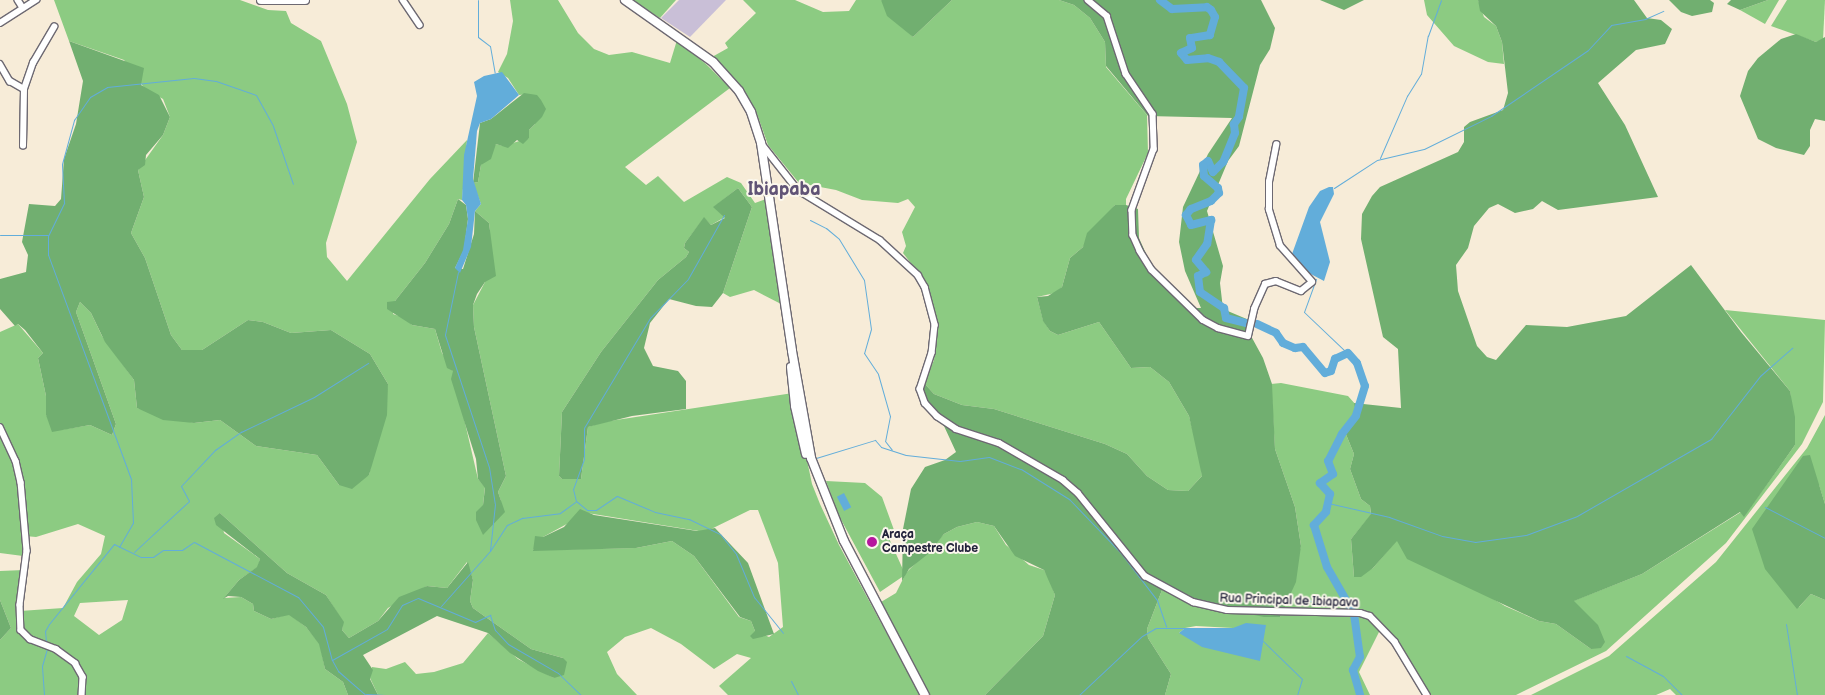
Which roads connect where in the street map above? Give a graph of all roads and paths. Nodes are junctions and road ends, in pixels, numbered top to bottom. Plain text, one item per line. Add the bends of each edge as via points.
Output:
1 (18, 0) edge
2 (36, 0) edge
3 (261, 0) edge
4 (305, 0) edge
5 (403, 0) edge
6 (625, 0) edge
7 (1088, 0) edge
8 (24, 8) junction
9 (0, 23) edge
10 (420, 25) dead end
11 (54, 27) dead end
12 (0, 64) edge
13 (24, 89) junction
14 (761, 143) junction
15 (1276, 145) dead end
16 (23, 146) dead end
17 (0, 427) edge
18 (82, 695) edge
19 (925, 695) edge
20 (1427, 695) edge

1 - 8 street
2 - 8 street
3 - 4 main road
5 - 10 street
6 - 14 main road via 725,74 747,102
7 - 15 street via 1107,16 1126,74 1153,114 1154,149 1132,210 1133,235 1140,251 1152,270 1203,320 1218,328 1248,336 1254,309 1265,284 1276,281 1301,291 1312,282 1280,246 1269,210 1269,182
8 - 9 street
11 - 13 street via 33,64
12 - 13 street via 10,81
13 - 16 street
14 - 19 main road via 792,351 795,406 807,461 834,532 862,576
14 - 20 street, Rua Principal de Ibiapava via 798,190 880,240 918,275 925,287 935,326 932,353 920,389 925,403 937,416 956,429 999,443 1029,458 1063,480 1078,493 1145,576 1171,587 1193,602 1227,610 1360,613 1370,616 1388,634
17 - 18 street via 16,462 20,482 26,551 20,605 21,630 30,639 56,649 75,662 83,677

